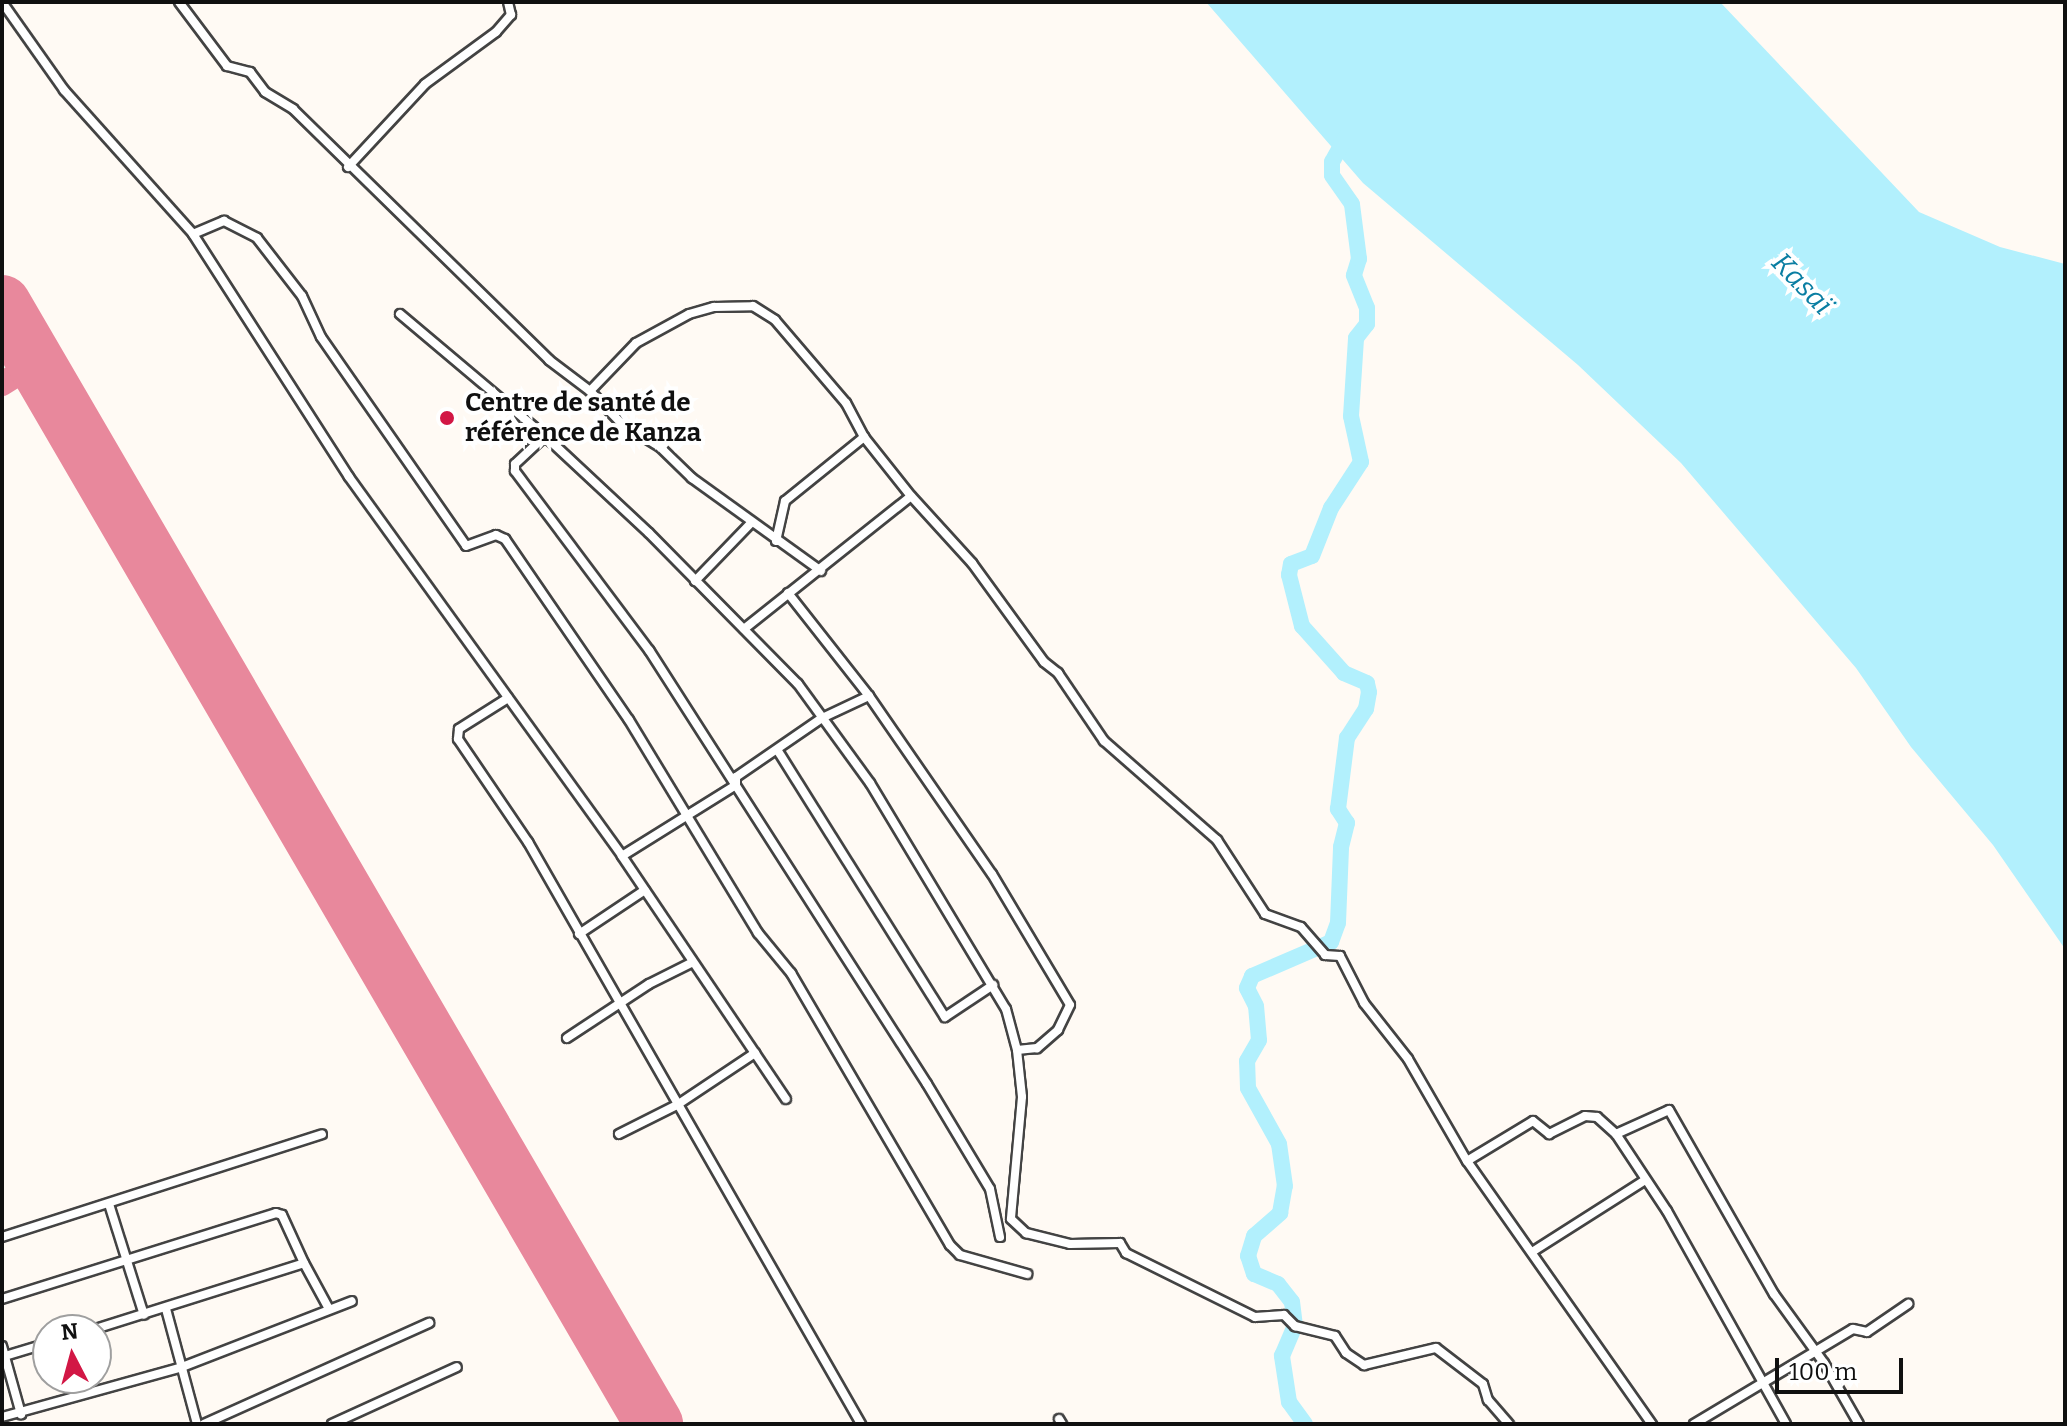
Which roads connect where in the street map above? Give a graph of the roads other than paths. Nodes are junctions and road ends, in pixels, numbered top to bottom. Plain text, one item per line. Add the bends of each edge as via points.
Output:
1 (2, 2) edge
2 (179, 2) edge
3 (508, 2) edge
4 (348, 167) junction
5 (193, 234) junction
6 (400, 314) dead end
7 (590, 391) junction
8 (545, 436) junction
9 (864, 437) junction
10 (911, 496) junction
11 (752, 522) junction
12 (776, 541) junction
13 (821, 571) junction
14 (695, 581) junction
15 (788, 593) junction
16 (744, 629) junction
17 (869, 696) junction
18 (508, 698) junction
19 (822, 718) junction
20 (778, 751) junction
21 (736, 785) junction
22 (688, 818) junction
23 (622, 856) junction
24 (645, 890) junction
25 (579, 934) junction
26 (693, 962) junction
27 (993, 985) junction
28 (622, 1005) junction
29 (567, 1038) dead end
30 (1017, 1050) junction
31 (755, 1053) junction
32 (786, 1099) dead end
33 (677, 1105) junction
34 (322, 1134) dead end
35 (619, 1134) dead end
36 (1616, 1134) junction
37 (1467, 1161) junction
38 (1645, 1180) junction
39 (109, 1204) junction
40 (2, 1237) edge
41 (1000, 1237) dead end
42 (1532, 1252) junction
43 (127, 1262) junction
44 (304, 1263) junction
45 (1027, 1274) dead end
46 (2, 1299) edge
47 (352, 1301) dead end
48 (1908, 1304) dead end
49 (166, 1309) junction
50 (329, 1309) junction
51 (144, 1315) junction
52 (429, 1323) dead end
53 (112, 1324) edge
54 (2, 1346) edge
55 (32, 1348) edge
56 (1815, 1351) junction
57 (5, 1356) junction
58 (182, 1367) junction
59 (457, 1367) dead end
60 (1762, 1383) junction
61 (21, 1414) junction
62 (2, 1417) edge
63 (197, 1424) edge
64 (204, 1424) edge
65 (332, 1424) edge
66 (861, 1424) edge
67 (1509, 1424) edge
68 (1652, 1424) edge
69 (1694, 1424) edge
70 (1786, 1424) edge
71 (1859, 1424) edge

1 - 5 street via 64,90
2 - 4 street via 227,66 250,72
3 - 4 street via 511,15 496,32 425,84
4 - 7 street via 426,235 549,360
5 - 18 street via 349,477
5 - 22 street via 224,221 257,238 302,296 321,337 466,546 496,535 505,539 629,720
6 - 8 street
7 - 9 street via 619,356 652,333 714,307 753,306 775,320 829,382
7 - 11 street via 621,423 660,447
8 - 14 street
8 - 21 street via 515,464 515,471 601,582
9 - 10 street
9 - 12 street via 785,501
10 - 13 street
10 - 37 street via 972,563 1115,754 1163,787 1181,813 1217,840 1265,914 1301,927 1325,955 1340,956 1364,1003 1408,1059
11 - 12 street
11 - 14 street
12 - 13 street
13 - 15 street
14 - 16 street
15 - 16 street
15 - 17 street
16 - 19 street via 798,684
17 - 19 street
17 - 30 street via 1016,910 1070,1005 1058,1030 1037,1048
18 - 23 street
18 - 25 street via 459,729 458,739 528,842
19 - 20 street
19 - 27 street via 870,783
20 - 21 street via 736,777
20 - 27 street via 945,1017
21 - 22 street
21 - 41 street via 970,1153 990,1189
22 - 23 street
22 - 45 street via 758,933 828,1032 950,1245 960,1255
23 - 24 street
24 - 25 street
24 - 26 street
25 - 28 street
26 - 28 street
26 - 31 street
27 - 30 street
28 - 29 street
28 - 33 street
30 - 67 street via 1022,1097 1011,1219 1026,1233 1070,1244 1120,1243 1126,1253 1255,1317 1284,1315 1295,1326 1335,1336 1346,1353 1364,1365 1436,1348 1483,1384 1488,1400
31 - 32 street
31 - 33 street
33 - 35 street
33 - 66 street
34 - 39 street
36 - 37 street via 1595,1116 1549,1134 1533,1121
36 - 38 street
36 - 56 street via 1669,1110 1774,1294
37 - 42 street
38 - 42 street
38 - 60 street
39 - 40 street
39 - 43 street
42 - 68 street
43 - 44 street via 279,1213
43 - 46 street
43 - 51 street
44 - 49 street
44 - 50 street
47 - 50 street
48 - 56 street via 1872,1330 1853,1329
49 - 51 street
49 - 58 street
50 - 58 street
51 - 53 street
52 - 64 street
54 - 57 street
55 - 57 street
56 - 60 street
56 - 71 street
57 - 61 street
58 - 61 street
58 - 63 street
59 - 65 street
60 - 69 street
60 - 70 street
61 - 62 street

